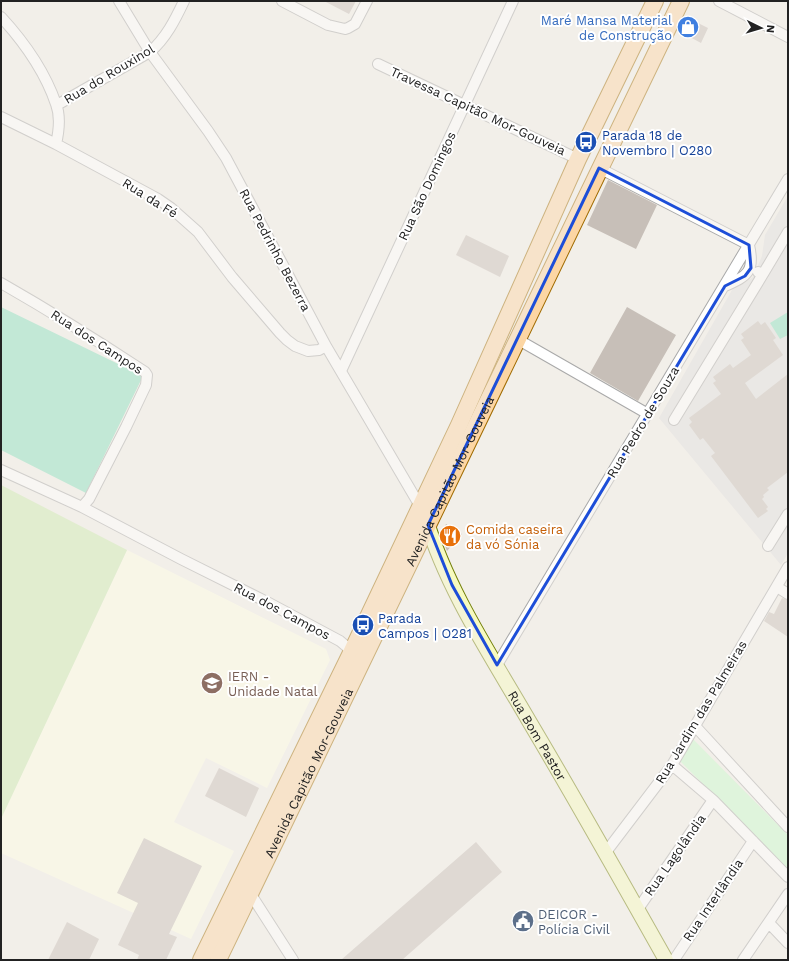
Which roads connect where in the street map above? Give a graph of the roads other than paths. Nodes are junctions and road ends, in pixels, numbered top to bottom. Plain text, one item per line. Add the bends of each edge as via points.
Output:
1 (119, 1) edge
2 (184, 1) edge
3 (282, 1) edge
4 (367, 1) edge
5 (514, 1) edge
6 (654, 1) edge
7 (681, 1) edge
8 (719, 1) edge
9 (1, 17) edge
10 (788, 37) edge
11 (150, 52) junction
12 (378, 64) dead end
13 (465, 104) junction
14 (57, 105) junction
15 (1, 117) edge
16 (56, 144) junction
17 (578, 159) junction
18 (599, 168) junction
19 (788, 179) edge
20 (788, 232) edge
21 (749, 245) junction
22 (751, 268) junction
23 (763, 274) junction
24 (1, 284) edge
25 (725, 286) junction
26 (517, 339) junction
27 (326, 346) junction
28 (341, 371) junction
29 (648, 414) junction
30 (674, 420) dead end
31 (1, 470) edge
32 (82, 506) junction
33 (420, 506) junction
34 (788, 514) edge
35 (428, 525) junction
36 (768, 546) dead end
37 (788, 567) edge
38 (777, 587) junction
39 (788, 594) edge
40 (351, 653) junction
41 (496, 665) junction
42 (695, 726) junction
43 (672, 765) junction
44 (284, 788) junction
45 (299, 795) junction
46 (713, 800) junction
47 (788, 827) edge
48 (753, 841) junction
49 (606, 852) junction
50 (788, 877) edge
51 (250, 893) junction
52 (788, 894) edge
53 (638, 909) junction
54 (769, 923) junction
55 (788, 943) edge
56 (201, 960) edge
57 (218, 960) edge
58 (293, 960) edge
59 (666, 960) edge
60 (674, 960) edge
61 (743, 960) edge

1 - 11 street, Rua Pedrinho Bezerra
2 - 11 street, Rua do Rouxinol via 168,31
3 - 4 street via 328,25 345,28 355,24
5 - 13 street, Rua São Domingos
6 - 17 main road, Avenida Capitão Mor-Gouveia
7 - 18 main road, Avenida Capitão Mor-Gouveia
8 - 10 street
9 - 14 street via 30,52
11 - 14 street, Rua do Rouxinol
11 - 27 street, Rua Pedrinho Bezerra via 226,158
12 - 13 street, Travessa Capitão Mor-Gouveia
13 - 17 street, Travessa Capitão Mor-Gouveia
13 - 28 street, Rua São Domingos
14 - 16 street via 59,121
15 - 16 street, Rua da Fé
16 - 27 street, Rua da Fé via 171,208 198,232 232,277 280,333 295,346 308,351 320,350
17 - 33 main road, Avenida Capitão Mor-Gouveia
18 - 21 street
18 - 26 main road, Avenida Capitão Mor-Gouveia
19 - 21 street, Rua Pedro de Souza
20 - 23 street
21 - 22 street via 752,256
21 - 25 street, Rua Pedro de Souza
22 - 23 street
22 - 25 street via 745,276
23 - 30 street
24 - 32 street, Rua dos Campos via 50,311 147,375 146,385 126,427 89,499
25 - 29 street, Rua Pedro de Souza
26 - 29 street
26 - 35 main road, Avenida Capitão Mor-Gouveia
27 - 28 street, Rua Pedrinho Bezerra
28 - 33 street, Rua Pedrinho Bezerra
29 - 41 street, Rua Pedro de Souza
31 - 32 street, Rua dos Campos
32 - 40 street, Rua dos Campos via 340,641
33 - 35 main road, Rua Bom Pastor
33 - 40 main road, Avenida Capitão Mor-Gouveia
34 - 36 street
35 - 41 main road, Rua Bom Pastor via 443,568
35 - 45 main road, Avenida Capitão Mor-Gouveia
37 - 38 street, Rua Jardim das Palmeiras
38 - 39 street
38 - 42 street, Rua Jardim das Palmeiras
40 - 44 main road, Avenida Capitão Mor-Gouveia
41 - 49 main road, Rua Bom Pastor
42 - 43 street, Rua Jardim das Palmeiras
42 - 47 street
43 - 46 street
43 - 49 street, Rua Jardim das Palmeiras
44 - 45 main road
44 - 56 main road, Avenida Capitão Mor-Gouveia
45 - 51 main road, Avenida Capitão Mor-Gouveia
46 - 48 street
46 - 53 street, Rua Lagolândia
48 - 50 street
48 - 60 street, Rua Interlândia
49 - 53 main road, Rua Bom Pastor
51 - 57 main road, Avenida Capitão Mor-Gouveia
51 - 58 street
52 - 54 street
53 - 59 main road, Rua Bom Pastor
54 - 55 street
54 - 61 street

